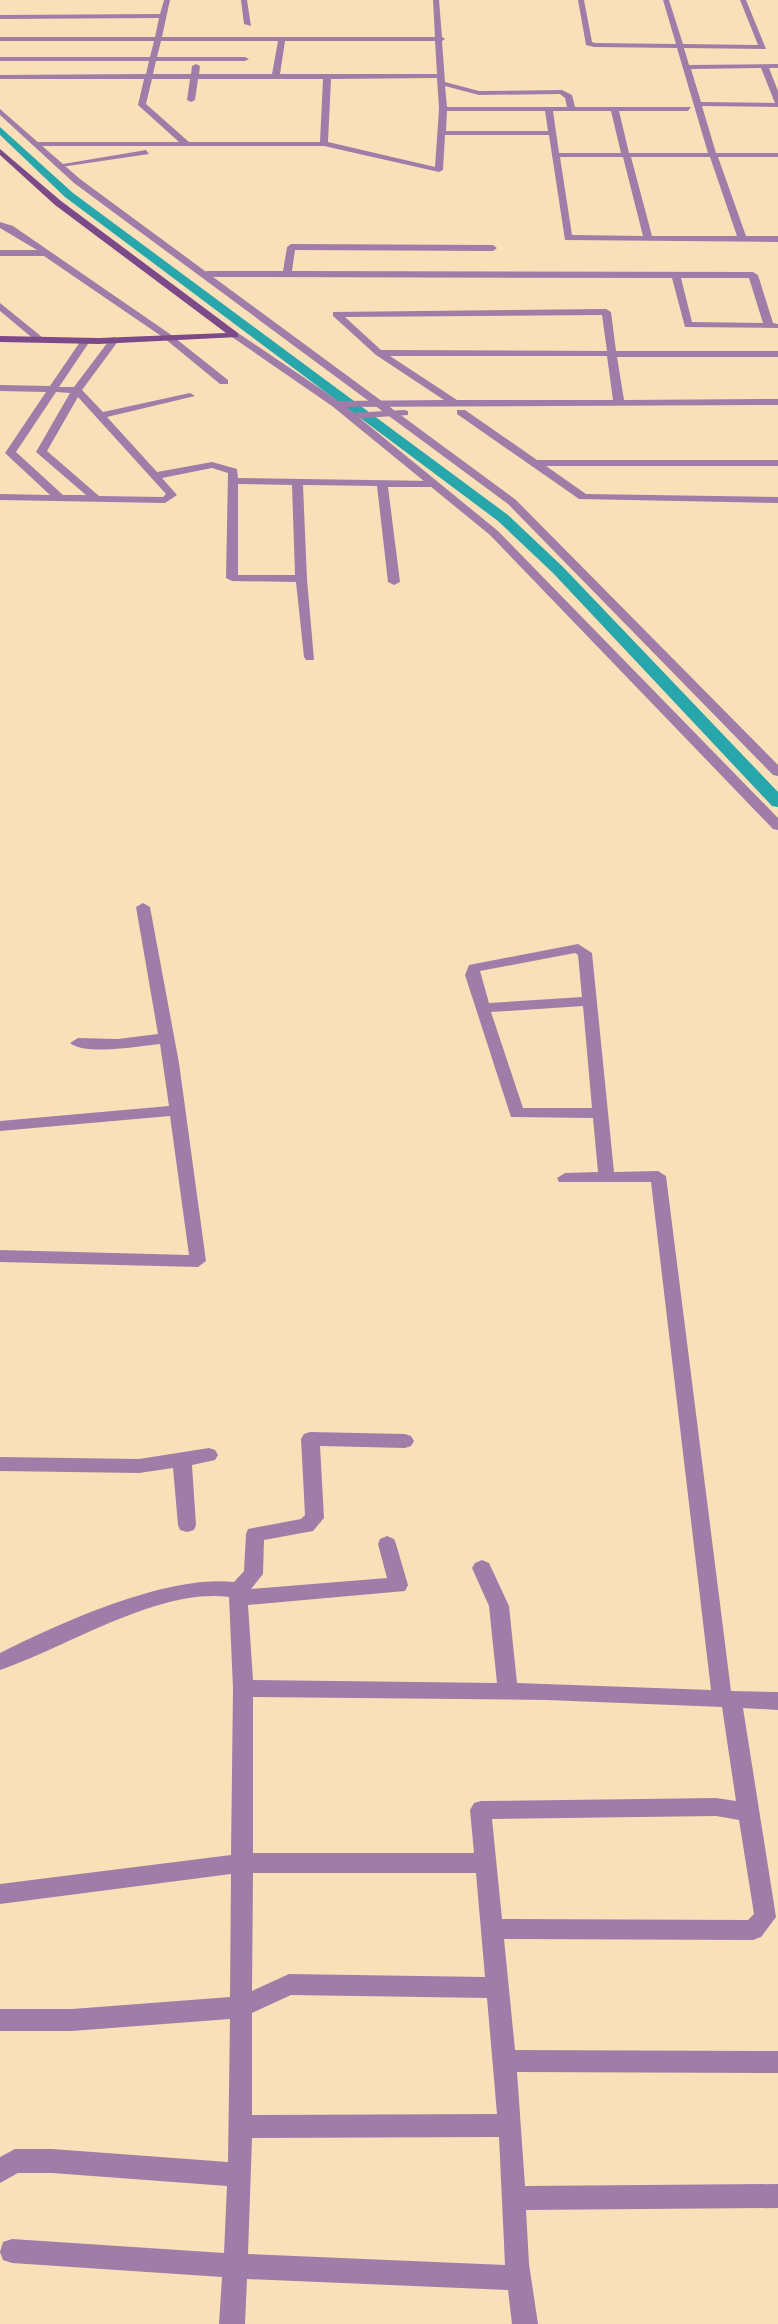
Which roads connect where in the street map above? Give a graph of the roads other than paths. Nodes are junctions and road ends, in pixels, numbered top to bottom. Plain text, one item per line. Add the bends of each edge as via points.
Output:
1 (167, 0) edge
2 (244, 0) edge
3 (436, 0) edge
4 (581, 0) edge
5 (656, 0) edge
6 (666, 0) edge
7 (743, 0) edge
8 (1, 15) edge
9 (163, 16) junction
10 (248, 24) dead end
11 (0, 39) edge
12 (158, 39) junction
13 (248, 39) junction
14 (282, 39) junction
15 (441, 39) junction
16 (669, 46) junction
17 (680, 46) junction
18 (0, 59) edge
19 (153, 59) junction
20 (197, 59) junction
21 (245, 59) junction
22 (764, 66) junction
23 (778, 66) edge
24 (686, 67) junction
25 (242, 75) junction
26 (276, 75) junction
27 (149, 76) junction
28 (195, 76) junction
29 (327, 76) junction
30 (0, 77) edge
31 (441, 80) junction
32 (191, 100) dead end
33 (778, 103) edge
34 (697, 104) junction
35 (443, 109) junction
36 (549, 109) junction
37 (571, 109) junction
38 (614, 109) junction
39 (688, 109) junction
40 (0, 111) edge
41 (441, 133) junction
42 (552, 133) junction
43 (37, 144) junction
44 (185, 144) junction
45 (324, 144) junction
46 (0, 152) edge
47 (556, 155) junction
48 (625, 155) junction
49 (701, 155) junction
50 (713, 155) junction
51 (778, 155) edge
52 (61, 165) junction
53 (0, 225) edge
54 (737, 238) junction
55 (648, 239) junction
56 (778, 239) edge
57 (493, 248) dead end
58 (0, 253) edge
59 (47, 253) junction
60 (207, 274) junction
61 (287, 274) junction
62 (676, 274) junction
63 (2, 309) edge
64 (774, 326) edge
65 (0, 333) edge
66 (235, 335) junction
67 (35, 336) junction
68 (167, 336) junction
69 (0, 339) edge
70 (114, 340) junction
71 (85, 341) junction
72 (379, 353) junction
73 (612, 354) junction
74 (778, 354) edge
75 (224, 382) dead end
76 (56, 387) junction
77 (0, 388) edge
78 (77, 390) junction
79 (190, 396) dead end
80 (371, 402) junction
81 (453, 402) junction
82 (778, 402) edge
83 (619, 403) junction
84 (341, 404) junction
85 (778, 411) edge
86 (461, 412) junction
87 (387, 413) junction
88 (353, 415) junction
89 (100, 416) junction
90 (533, 463) junction
91 (778, 463) edge
92 (154, 476) junction
93 (231, 481) junction
94 (297, 482) junction
95 (382, 483) junction
96 (434, 484) junction
97 (0, 497) edge
98 (60, 498) junction
99 (97, 499) junction
100 (778, 500) edge
101 (301, 579) junction
102 (394, 582) dead end
103 (310, 657) dead end
104 (778, 772) edge
105 (778, 826) edge
106 (143, 907) dead end
107 (590, 1001) junction
108 (483, 1008) junction
109 (167, 1038) junction
110 (78, 1043) dead end
111 (177, 1110) junction
112 (601, 1113) junction
113 (0, 1126) edge
114 (607, 1177) junction
115 (565, 1178) dead end
116 (0, 1256) edge
117 (405, 1441) dead end
118 (209, 1455) dead end
119 (182, 1460) junction
120 (0, 1464) edge
121 (187, 1525) dead end
122 (387, 1544) dead end
123 (482, 1568) dead end
124 (239, 1594) junction
125 (0, 1662) edge
126 (243, 1688) junction
127 (508, 1692) junction
128 (727, 1698) junction
129 (778, 1701) edge
130 (748, 1812) junction
131 (242, 1863) junction
132 (486, 1863) junction
133 (0, 1894) edge
134 (493, 1929) junction
135 (496, 1988) junction
136 (242, 2007) junction
137 (0, 2020) edge
138 (503, 2061) junction
139 (778, 2062) edge
140 (510, 2125) junction
141 (241, 2127) junction
142 (0, 2171) edge
143 (240, 2175) junction
144 (778, 2196) edge
145 (512, 2198) junction
146 (12, 2251) dead end
147 (236, 2266) junction
148 (519, 2278) junction
149 (232, 2324) edge
150 (525, 2324) edge

1 - 9 street
2 - 10 street
3 - 15 street
4 - 16 street via 591,44
5 - 16 street
6 - 17 street
7 - 17 street via 763,47
8 - 9 street
9 - 12 street
11 - 12 street
12 - 13 street
12 - 19 street
13 - 14 street
13 - 21 street
14 - 15 street
14 - 26 street
15 - 31 street
16 - 17 street
16 - 39 street
17 - 24 street
18 - 19 street
19 - 20 street
19 - 27 street
20 - 21 street
20 - 28 street
21 - 25 street
22 - 23 street
22 - 24 street
22 - 33 street
24 - 34 street
25 - 26 street
25 - 28 street
26 - 29 street
27 - 28 street
27 - 30 street
27 - 44 street via 143,108
28 - 32 street
29 - 31 street
29 - 45 street
31 - 35 street
31 - 37 street via 479,93 562,92
33 - 34 street
34 - 50 street
35 - 36 street
35 - 41 street
36 - 37 street
36 - 42 street
37 - 38 street
38 - 39 street
38 - 48 street
39 - 49 street
40 - 43 street
41 - 42 street
41 - 45 street via 439,170
42 - 47 street
43 - 44 street
43 - 52 street
44 - 45 street
44 - 52 street
46 - 66 main road via 58,203
47 - 48 street
47 - 55 street via 568,238
48 - 49 street
48 - 55 street
49 - 50 street
49 - 54 street
50 - 51 street
50 - 54 street
52 - 60 street
53 - 59 street
54 - 55 street
54 - 56 street
57 - 61 street via 291,247
58 - 59 street
59 - 68 street
60 - 61 street
60 - 80 street
61 - 62 street
62 - 64 street via 753,275
62 - 64 street via 688,325
63 - 67 street
65 - 67 main road
66 - 68 main road
66 - 84 street
67 - 68 main road via 100,330
67 - 69 main road
67 - 71 main road
68 - 70 main road
68 - 75 street
70 - 71 main road
70 - 78 street
71 - 76 street
72 - 73 street
72 - 73 street via 336,314 606,312
72 - 81 street
73 - 74 street
73 - 83 street
76 - 77 street
76 - 78 street
76 - 98 street via 10,453
78 - 89 street
78 - 99 street via 41,452
79 - 89 street
80 - 81 street
80 - 84 street
80 - 87 street
81 - 83 street
82 - 83 street
84 - 88 street
85 - 86 street
86 - 87 street
86 - 90 street
87 - 88 street
87 - 104 street via 457,458 540,527
88 - 96 street
89 - 92 street
90 - 91 street
90 - 100 street via 583,497
92 - 93 street via 212,465 233,471
92 - 99 street via 171,499
93 - 94 street
93 - 101 street via 232,578
94 - 95 street
94 - 101 street
95 - 96 street
95 - 102 street
96 - 105 street via 494,533
97 - 98 street
98 - 99 street
101 - 103 street
106 - 109 street
107 - 108 street
107 - 108 street via 585,953 578,948 474,968
107 - 112 street
108 - 112 street via 517,1113
109 - 110 street
109 - 111 street
111 - 113 street
111 - 116 street via 198,1261
112 - 114 street
114 - 115 street
114 - 128 street via 658,1176
117 - 124 street via 310,1439 315,1518 306,1526 255,1534 253,1574
118 - 119 street
119 - 120 street via 139,1466
119 - 121 street
122 - 124 street via 398,1585
123 - 127 street via 499,1606
124 - 125 street via 225,1585 147,1603
124 - 126 street
126 - 127 street
126 - 131 street
127 - 128 street
128 - 129 street
128 - 130 street
130 - 132 street via 716,1807 481,1810
130 - 134 street via 765,1917 753,1930
131 - 132 street
131 - 133 street
131 - 136 street
132 - 134 street
134 - 135 street
135 - 136 street via 289,1984
135 - 138 street
136 - 137 street
136 - 141 street
138 - 139 street
138 - 140 street
140 - 141 street
140 - 145 street
141 - 143 street
142 - 143 street via 15,2161 52,2161
143 - 147 street
144 - 145 street
145 - 148 street
146 - 147 street
147 - 148 street
147 - 149 street
148 - 150 street

